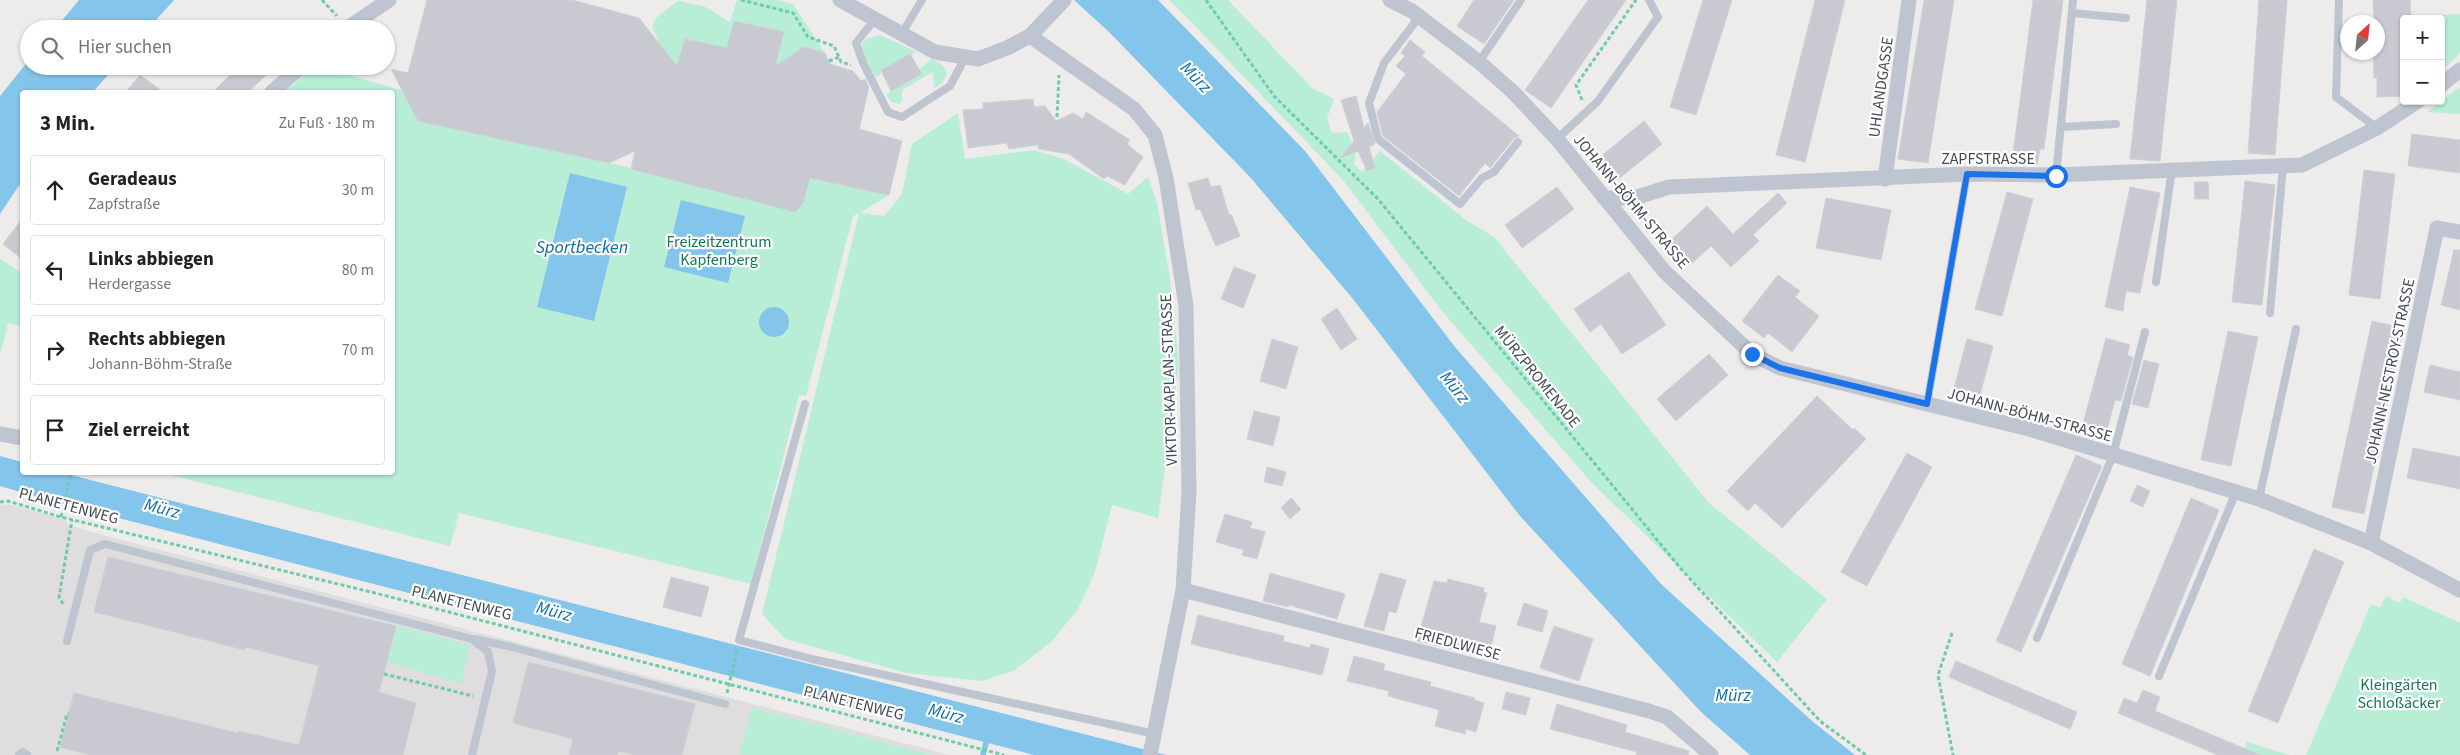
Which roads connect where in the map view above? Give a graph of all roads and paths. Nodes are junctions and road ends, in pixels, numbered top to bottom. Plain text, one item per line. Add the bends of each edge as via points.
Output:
1 (322, 0) edge
2 (389, 0) edge
3 (741, 0) edge
4 (840, 0) edge
5 (922, 0) edge
6 (1064, 0) edge
7 (1206, 0) edge
8 (1390, 0) edge
9 (1521, 0) edge
10 (1636, 0) edge
11 (1649, 0) edge
12 (1909, 0) edge
13 (2073, 0) edge
14 (2339, 0) edge
15 (1417, 9) edge
16 (2072, 12) junction
17 (875, 18) junction
18 (2126, 18) dead end
19 (340, 20) edge
20 (359, 20) edge
21 (902, 33) junction
22 (1030, 36) junction
23 (966, 56) junction
24 (839, 57) junction
25 (829, 61) dead end
26 (1479, 62) junction
27 (856, 67) dead end
28 (2460, 70) edge
29 (292, 75) edge
30 (2445, 82) edge
31 (274, 90) edge
32 (2412, 105) edge
33 (1586, 112) junction
34 (2116, 124) dead end
35 (2061, 127) junction
36 (2377, 128) junction
37 (1557, 139) junction
38 (1518, 142) dead end
39 (2283, 166) junction
40 (2172, 169) junction
41 (1967, 174) junction
42 (2056, 176) junction
43 (1885, 179) junction
44 (1604, 198) junction
45 (2460, 232) edge
46 (2156, 282) dead end
47 (2270, 313) dead end
48 (2296, 329) dead end
49 (2145, 332) dead end
50 (805, 404) dead end
51 (1927, 404) junction
52 (0, 434) edge
53 (20, 438) edge
54 (2113, 455) junction
55 (70, 475) edge
56 (2236, 492) junction
57 (2259, 499) junction
58 (0, 502) edge
59 (61, 517) junction
60 (72, 520) junction
61 (2371, 543) junction
62 (1183, 590) junction
63 (2460, 590) edge
64 (74, 610) junction
65 (1952, 633) dead end
66 (2037, 638) dead end
67 (472, 639) junction
68 (739, 640) junction
69 (67, 641) dead end
70 (384, 674) dead end
71 (2159, 676) dead end
72 (730, 684) junction
73 (486, 699) junction
74 (725, 704) dead end
75 (69, 714) dead end
76 (1155, 734) junction
77 (57, 751) dead end
78 (19, 755) edge
79 (27, 755) edge
80 (472, 755) edge
81 (1004, 755) edge
82 (1150, 755) edge
83 (1711, 755) edge
84 (1866, 755) edge
85 (1952, 755) edge

1 - 19 path
2 - 20 street
3 - 24 path via 793,13 808,37 834,46
4 - 17 street
5 - 21 lane
6 - 22 street
7 - 84 path, MÜRZPROMENADE via 1274,96 1378,199 1681,570 1820,721
8 - 15 street, JOHANN-BÖHM-STRASSE
9 - 26 lane
10 - 33 path via 1576,85
11 - 33 lane via 1658,17 1598,101
12 - 43 street, UHLANDGASSE
13 - 16 lane
14 - 36 lane via 2336,97
15 - 26 street, JOHANN-BÖHM-STRASSE
15 - 38 lane via 1384,63 1369,103 1378,139 1460,204 1482,178 1494,172
16 - 18 lane
16 - 35 lane
17 - 21 street
17 - 23 lane via 856,43 888,112 902,117 950,86
21 - 23 street via 935,52
22 - 23 street via 978,59
22 - 62 street, VIKTOR-KAPLAN-STRASSE via 1134,109 1155,134 1166,178 1186,306 1189,492
24 - 25 path
24 - 27 path via 841,62
26 - 37 street, JOHANN-BÖHM-STRASSE via 1513,92
28 - 30 street
29 - 31 street
32 - 36 street, ZAPFSTRASSE
33 - 37 lane
34 - 35 lane
35 - 42 lane
36 - 39 street, ZAPFSTRASSE via 2302,165
37 - 44 street, JOHANN-BÖHM-STRASSE
39 - 40 street, ZAPFSTRASSE
39 - 47 lane
40 - 42 street, ZAPFSTRASSE
40 - 46 lane
41 - 42 street, ZAPFSTRASSE
41 - 43 street, ZAPFSTRASSE
41 - 51 lane
43 - 44 street, ZAPFSTRASSE via 1669,187 1634,198
44 - 51 street, JOHANN-BÖHM-STRASSE via 1664,271 1752,354 1780,368
45 - 61 street, JOHANN-NESTROY-STRASSE via 2437,228
48 - 57 lane
49 - 54 lane
50 - 68 lane
51 - 54 street, JOHANN-BÖHM-STRASSE via 2029,429
52 - 53 street
54 - 56 street, JOHANN-BÖHM-STRASSE
54 - 66 lane
55 - 59 path
56 - 57 street, JOHANN-BÖHM-STRASSE
56 - 71 lane
57 - 61 street, JOHANN-BÖHM-STRASSE
58 - 59 path, PLANETENWEG via 8,501
59 - 60 path, PLANETENWEG
60 - 64 path via 59,596 63,604
60 - 72 path, PLANETENWEG
61 - 63 street, JOHANN-BÖHM-STRASSE
62 - 76 street, VIKTOR-KAPLAN-STRASSE
62 - 83 street, FRIEDLWIESE via 1649,711 1667,717
64 - 67 lane via 90,550 106,544
64 - 69 lane
65 - 85 path via 1938,675
67 - 73 lane via 488,652 492,671
67 - 74 lane
68 - 72 path
68 - 76 lane
70 - 73 path
72 - 81 path, PLANETENWEG
73 - 80 lane
75 - 77 path
76 - 82 street, VIKTOR-KAPLAN-STRASSE
78 - 79 lane via 23,752

